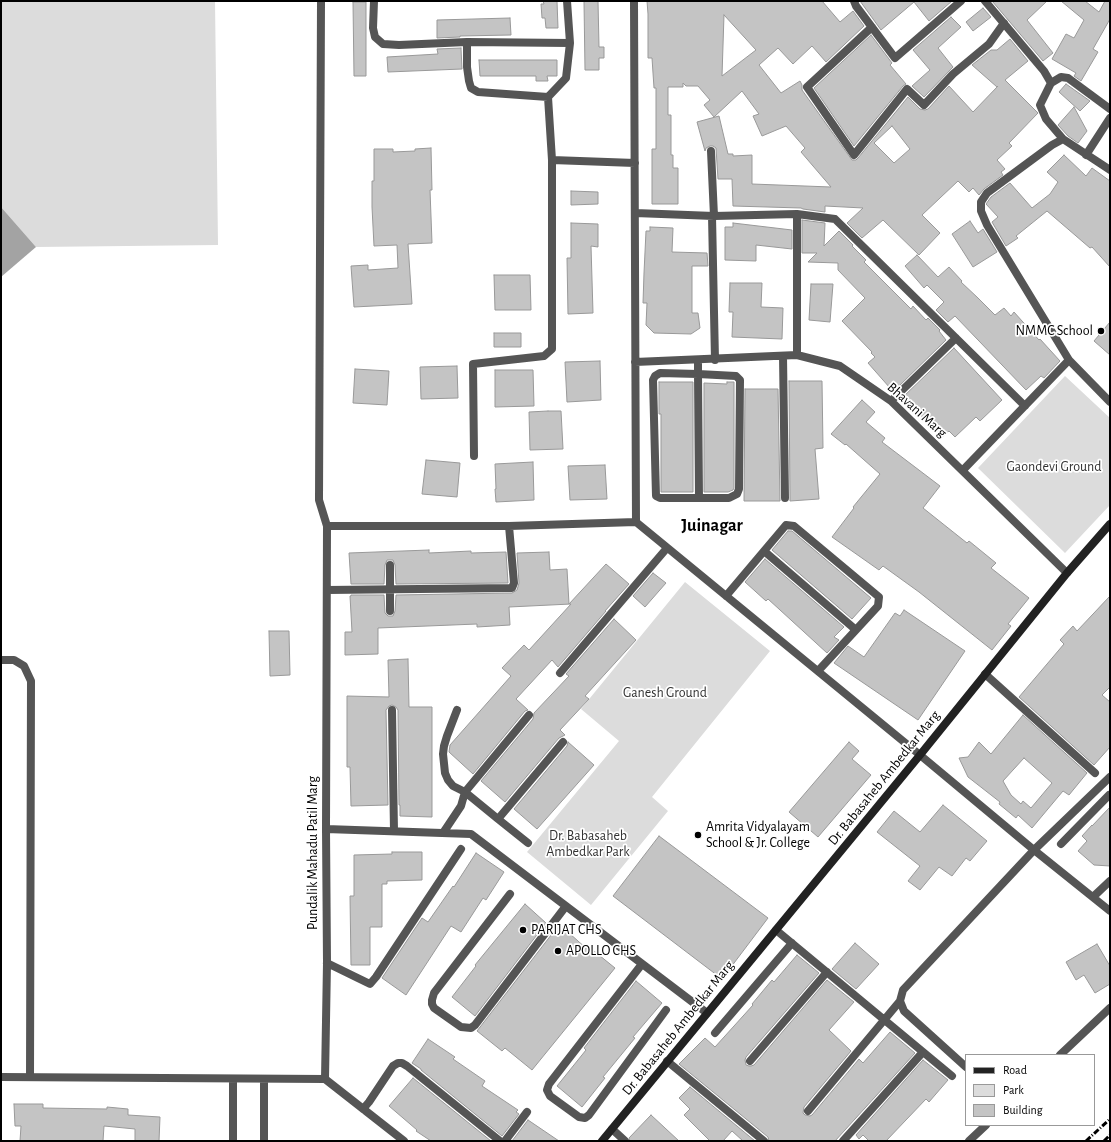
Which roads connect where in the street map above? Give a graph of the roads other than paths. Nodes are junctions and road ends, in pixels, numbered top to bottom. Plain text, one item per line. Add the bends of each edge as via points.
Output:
1 (321, 1) edge
2 (374, 1) edge
3 (567, 1) edge
4 (634, 1) edge
5 (854, 1) edge
6 (961, 1) edge
7 (985, 1) edge
8 (1004, 23) junction
9 (872, 27) junction
10 (467, 42) junction
11 (570, 43) junction
12 (1051, 83) junction
13 (548, 97) junction
14 (1110, 109) edge
15 (1110, 118) edge
16 (1063, 139) junction
17 (711, 151) dead end
18 (1086, 155) junction
19 (552, 160) junction
20 (635, 163) junction
21 (1110, 170) edge
22 (635, 213) junction
23 (797, 214) junction
24 (713, 216) junction
25 (956, 338) junction
26 (798, 355) junction
27 (783, 356) junction
28 (698, 360) junction
29 (715, 360) junction
30 (1069, 360) junction
31 (636, 362) junction
32 (698, 374) junction
33 (891, 401) junction
34 (1110, 402) edge
35 (1025, 406) junction
36 (474, 456) dead end
37 (963, 470) junction
38 (699, 498) junction
39 (785, 498) dead end
40 (636, 522) junction
41 (1110, 524) edge
42 (327, 526) junction
43 (509, 526) junction
44 (667, 548) junction
45 (764, 551) junction
46 (390, 565) dead end
47 (1067, 573) junction
48 (390, 589) junction
49 (327, 590) junction
50 (726, 596) junction
51 (390, 611) dead end
52 (856, 630) junction
53 (1, 660) edge
54 (818, 671) junction
55 (560, 673) dead end
56 (985, 674) junction
57 (392, 710) dead end
58 (457, 710) dead end
59 (529, 715) dead end
60 (562, 742) dead end
61 (920, 755) junction
62 (1095, 773) dead end
63 (1109, 779) edge
64 (1100, 787) junction
65 (465, 792) junction
66 (1109, 796) edge
67 (498, 819) junction
68 (326, 829) junction
69 (394, 831) junction
70 (443, 833) junction
71 (528, 843) dead end
72 (1060, 844) dead end
73 (461, 849) dead end
74 (1034, 850) junction
75 (1110, 881) edge
76 (510, 894) dead end
77 (1093, 897) junction
78 (566, 906) junction
79 (1110, 911) edge
80 (776, 930) junction
81 (792, 943) junction
82 (327, 963) junction
83 (642, 964) junction
84 (827, 972) junction
85 (900, 1001) junction
86 (1110, 1008) edge
87 (666, 1010) dead end
88 (707, 1013) junction
89 (884, 1020) junction
90 (715, 1033) dead end
91 (923, 1052) junction
92 (1061, 1054) edge
93 (750, 1061) dead end
94 (667, 1062) junction
95 (965, 1066) edge
96 (952, 1076) dead end
97 (1, 1077) edge
98 (30, 1077) junction
99 (233, 1078) junction
100 (264, 1079) junction
101 (325, 1079) junction
102 (363, 1109) junction
103 (808, 1111) dead end
104 (528, 1112) dead end
105 (985, 1126) edge
106 (612, 1130) junction
107 (233, 1141) edge
108 (264, 1141) edge
109 (404, 1141) edge
110 (500, 1141) edge
111 (505, 1141) edge
112 (602, 1141) edge
113 (625, 1141) edge
114 (764, 1141) edge
115 (843, 1141) edge
116 (969, 1141) edge

1 - 42 street, Pundalik Mahadu Patil Marg via 319,500
2 - 10 street via 373,28 375,37 383,44
3 - 11 street
4 - 20 street
5 - 9 street
6 - 9 street via 895,58
7 - 8 street
8 - 9 street via 989,44 953,74 924,105 907,89 854,155 807,87
8 - 12 street
10 - 11 street
10 - 13 street via 467,67 471,88 478,92
11 - 13 street via 566,78
12 - 14 street via 1061,77 1068,78
12 - 16 street via 1040,105 1046,119
13 - 19 street
15 - 18 street
16 - 18 street
16 - 30 street via 987,192 981,202 981,211
17 - 24 street
18 - 21 street
19 - 20 street
19 - 36 street via 552,349 544,356 473,364
20 - 22 street
22 - 24 street
22 - 31 street
23 - 24 street
23 - 25 street via 835,219
23 - 26 street
24 - 29 street
25 - 33 street
25 - 35 street
26 - 27 street, Bhavani Marg
26 - 33 street, Bhavani Marg via 840,366
27 - 29 street, Bhavani Marg
27 - 39 street
28 - 29 street, Bhavani Marg
28 - 31 street, Bhavani Marg
28 - 32 street
30 - 34 street
30 - 35 street
31 - 40 street
32 - 38 street
32 - 38 street via 736,376 740,380 740,489 729,498
32 - 38 street via 660,373 653,380 656,496
33 - 37 street, Bhavani Marg
35 - 37 street
37 - 47 street, Bhavani Marg
40 - 43 street
40 - 44 street
41 - 47 main road, Dr. Babasaheb Ambedkar Marg
42 - 43 street
42 - 49 street, Pundalik Mahadu Patil Marg
43 - 48 street via 514,583 512,588
44 - 50 street
44 - 55 street
45 - 50 street
45 - 52 street
45 - 52 street via 786,525 794,526 879,597 878,606
46 - 48 street
47 - 56 main road, Dr. Babasaheb Ambedkar Marg
48 - 49 street
48 - 51 street
49 - 68 street, Pundalik Mahadu Patil Marg
50 - 54 street
52 - 54 street
53 - 98 street via 14,660 24,666 31,681
54 - 61 street
56 - 61 main road, Dr. Babasaheb Ambedkar Marg
56 - 62 street
57 - 69 street
58 - 65 street via 443,754 448,780 453,786
59 - 65 street
60 - 67 street
61 - 74 street
61 - 80 main road, Dr. Babasaheb Ambedkar Marg
63 - 64 street
64 - 66 street
64 - 74 street
65 - 67 street
65 - 70 street via 461,806
66 - 72 street
67 - 71 street
68 - 69 street
68 - 82 street, Pundalik Mahadu Patil Marg
69 - 70 street
70 - 78 street via 471,834
73 - 82 street via 370,984
74 - 77 street
74 - 85 street via 903,990
75 - 77 street
76 - 78 street via 434,993 434,1008 461,1027 471,1028 475,1025
77 - 79 street
78 - 83 street
80 - 81 street
80 - 88 main road, Dr. Babasaheb Ambedkar Marg
81 - 84 street
81 - 90 street
82 - 101 street, Pundalik Mahadu Patil Marg
83 - 87 street via 549,1084 550,1096 579,1117 585,1118
83 - 88 street
84 - 89 street
84 - 93 street
85 - 89 street
85 - 95 street via 904,1010
86 - 92 street
88 - 94 main road, Dr. Babasaheb Ambedkar Marg
89 - 91 street
89 - 103 street
91 - 96 street
91 - 115 street
94 - 106 main road, Dr. Babasaheb Ambedkar Marg
94 - 114 street
97 - 98 street
98 - 99 street
99 - 100 street
99 - 107 street
100 - 101 street
100 - 108 street
101 - 102 street
102 - 109 street
102 - 110 street via 392,1066 402,1062
104 - 111 street
105 - 116 street
106 - 112 main road, Dr. Babasaheb Ambedkar Marg
106 - 113 street

